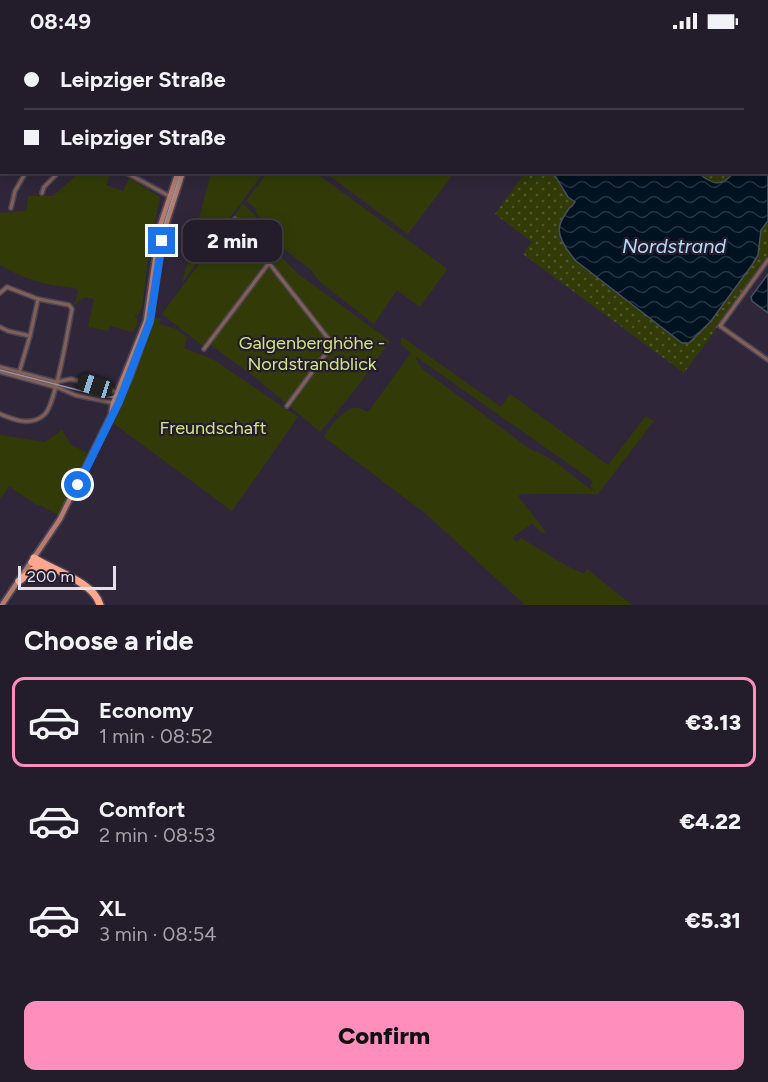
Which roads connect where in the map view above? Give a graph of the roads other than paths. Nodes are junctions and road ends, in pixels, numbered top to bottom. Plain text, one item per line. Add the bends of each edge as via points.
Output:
1 (25, 174) edge
2 (57, 174) edge
3 (127, 174) edge
4 (178, 174) edge
5 (182, 174) edge
6 (42, 192) dead end
7 (173, 197) junction
8 (11, 208) dead end
9 (235, 219) dead end
10 (768, 260) edge
11 (269, 263) junction
12 (0, 293) edge
13 (38, 299) junction
14 (0, 327) edge
15 (30, 336) junction
16 (204, 349) dead end
17 (768, 360) edge
18 (0, 367) edge
19 (0, 372) edge
20 (19, 373) junction
21 (56, 382) junction
22 (55, 387) junction
23 (118, 392) junction
24 (118, 401) junction
25 (287, 405) dead end
26 (0, 414) edge
27 (33, 560) junction
28 (43, 569) junction
29 (19, 581) junction
30 (2, 605) edge
31 (96, 605) edge
32 (100, 605) edge

1 - 8 street
2 - 6 street
3 - 7 street
4 - 7 main road
5 - 7 main road
7 - 23 main road via 159,233 146,321
7 - 24 main road via 150,321
9 - 11 street
10 - 17 street via 720,326
11 - 16 street
11 - 25 street via 331,345
12 - 13 street via 7,287
13 - 15 street
13 - 21 street via 72,309
14 - 15 street
15 - 20 street
18 - 20 street
19 - 22 street
20 - 21 street
21 - 22 street
21 - 23 street via 71,379
22 - 24 street via 75,395
22 - 26 street via 50,407 38,419 20,421
23 - 24 main road
23 - 24 street
24 - 27 main road via 60,519
27 - 28 highway
27 - 29 main road
27 - 32 highway via 89,587
28 - 29 highway via 33,570
28 - 31 highway via 88,592
29 - 30 main road

